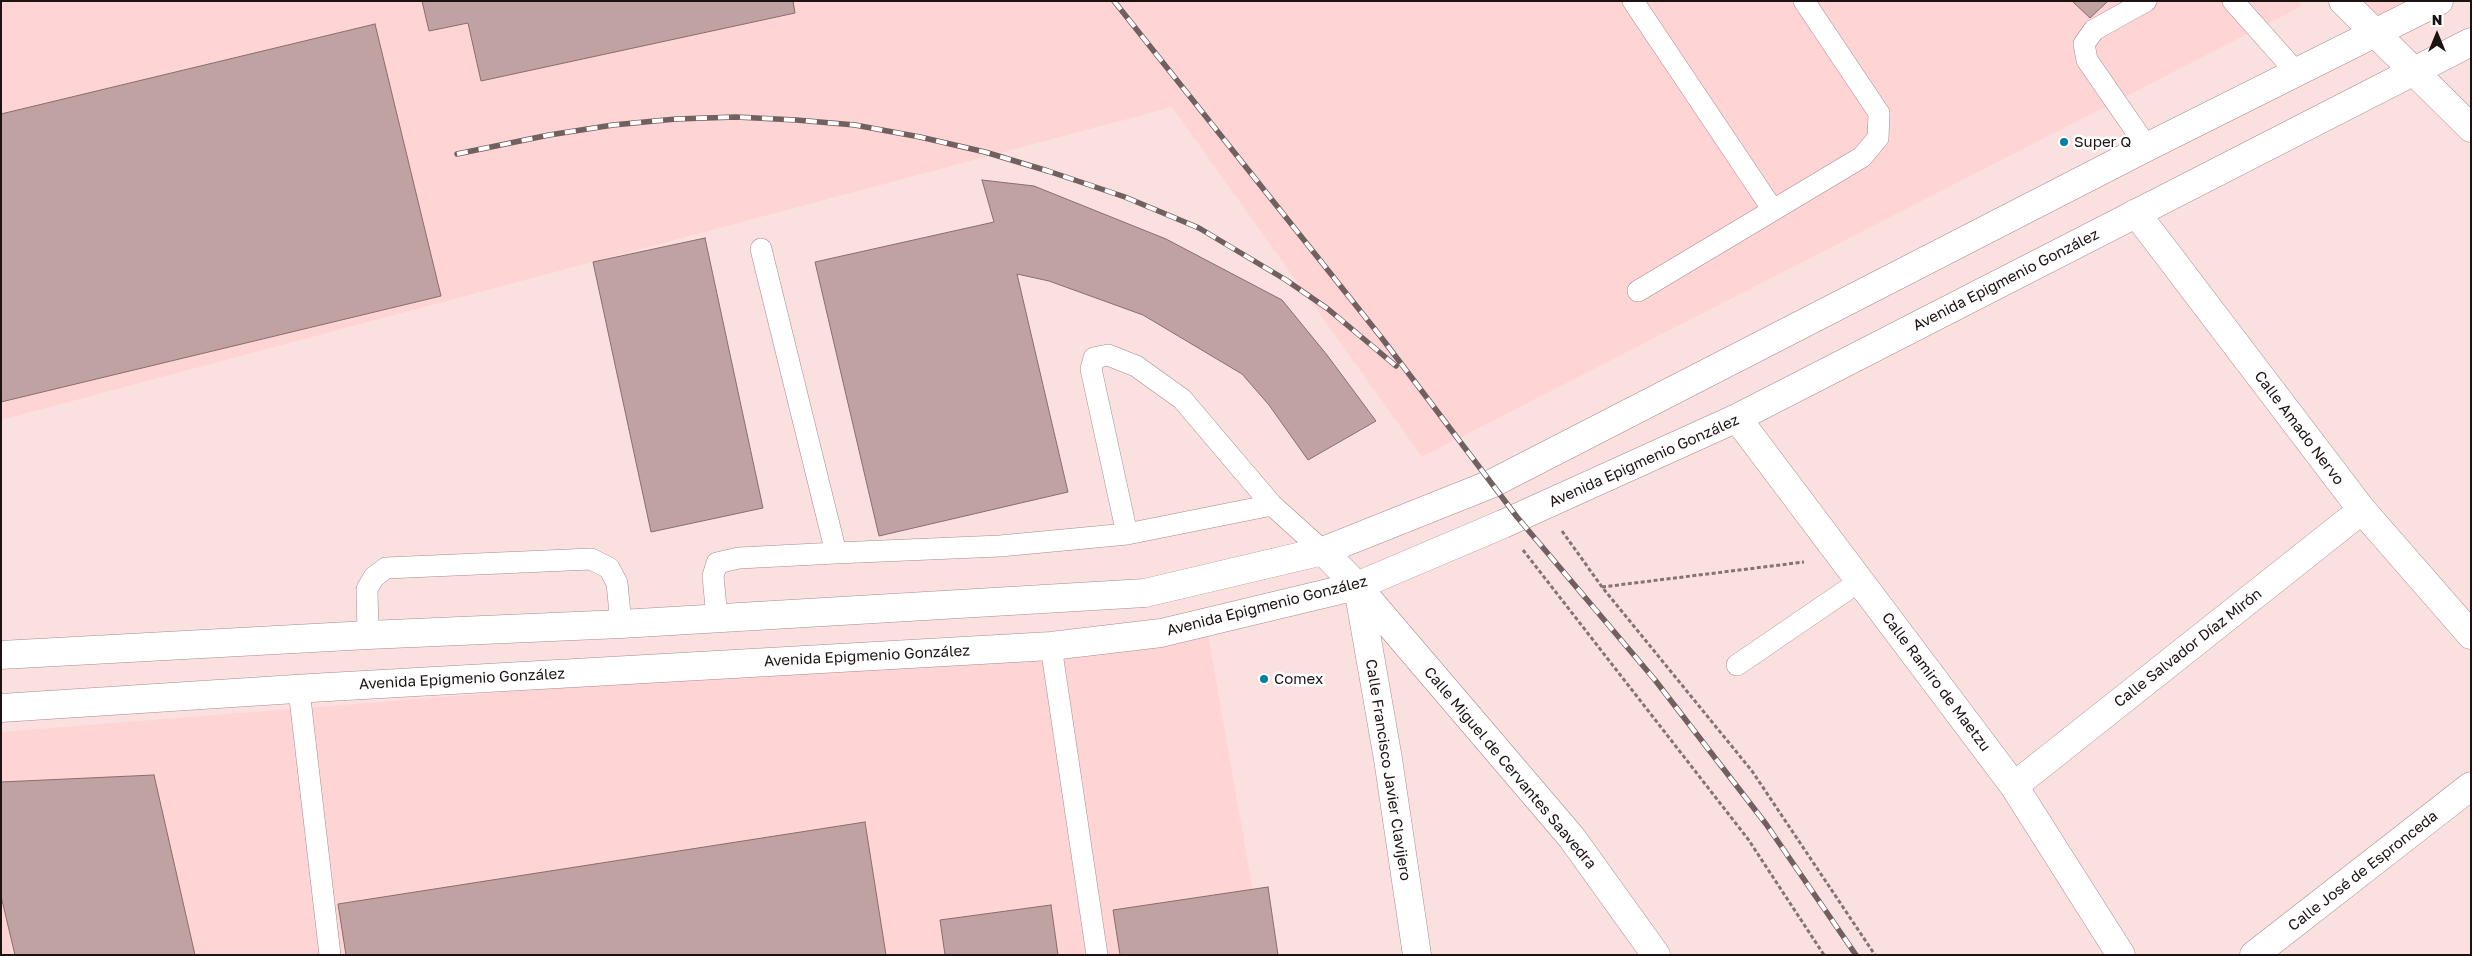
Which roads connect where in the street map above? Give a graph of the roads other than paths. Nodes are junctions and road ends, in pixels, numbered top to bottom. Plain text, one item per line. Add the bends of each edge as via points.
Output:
1 (1633, 1) edge
2 (1804, 1) edge
3 (2146, 1) edge
4 (2233, 1) edge
5 (2343, 1) edge
6 (2439, 1) edge
7 (2374, 33) junction
8 (2471, 42) edge
9 (2414, 71) junction
10 (2297, 73) junction
11 (2471, 128) edge
12 (2147, 147) junction
13 (1773, 210) junction
14 (2136, 213) junction
15 (761, 249) dead end
16 (1638, 291) dead end
17 (1738, 418) junction
18 (1272, 505) junction
19 (2362, 510) junction
20 (1127, 534) junction
21 (1323, 551) junction
22 (836, 553) junction
23 (1860, 581) junction
24 (1357, 586) junction
25 (717, 618) junction
26 (621, 624) junction
27 (368, 635) junction
28 (2471, 635) edge
29 (1051, 646) junction
30 (1, 655) edge
31 (1737, 665) dead end
32 (298, 690) junction
33 (1, 708) edge
34 (2014, 786) junction
35 (2471, 786) edge
36 (330, 955) edge
37 (1097, 955) edge
38 (1417, 955) edge
39 (1656, 955) edge
40 (2121, 955) edge
41 (2254, 955) edge

1 - 13 lane
2 - 13 lane via 1879,113 1878,138 1862,157
3 - 12 lane via 2094,30 2084,44 2087,60
4 - 10 lane
5 - 7 main road
6 - 7 main road
7 - 9 main road
7 - 10 main road
8 - 9 main road, Avenida Epigmenio González
9 - 11 main road
9 - 14 main road, Avenida Epigmenio González
10 - 12 main road
12 - 21 main road via 1491,484
13 - 16 lane
14 - 17 main road, Avenida Epigmenio González
14 - 19 main road, Calle Amado Nervo
15 - 22 lane
17 - 23 main road, Calle Ramiro de Maetzu
17 - 24 main road, Avenida Epigmenio González
18 - 20 lane
18 - 20 lane via 1182,399 1136,366 1108,355 1094,358 1091,369
18 - 21 lane
19 - 28 main road, Calle Amado Nervo
19 - 34 main road, Calle Salvador Díaz Mirón
20 - 22 lane via 1000,546
21 - 24 main road, Calle Miguel de Cervantes Saavedra
21 - 25 main road via 1145,593
22 - 25 lane via 739,558 718,563 713,576
23 - 31 lane
23 - 34 main road, Calle Ramiro de Maetzu
24 - 29 main road, Avenida Epigmenio González via 1161,633
24 - 38 main road, Calle Francisco Javier Clavijero via 1388,759
24 - 39 main road, Calle Miguel de Cervantes Saavedra via 1572,838
25 - 26 main road
26 - 27 main road
26 - 27 lane via 617,583 609,568 591,559 581,559 386,568 374,576 367,588
27 - 30 main road
29 - 32 main road, Avenida Epigmenio González
29 - 37 lane
32 - 33 main road, Avenida Epigmenio González
32 - 36 lane
34 - 40 main road, Calle Ramiro de Maetzu
35 - 41 main road, Calle José de Espronceda

